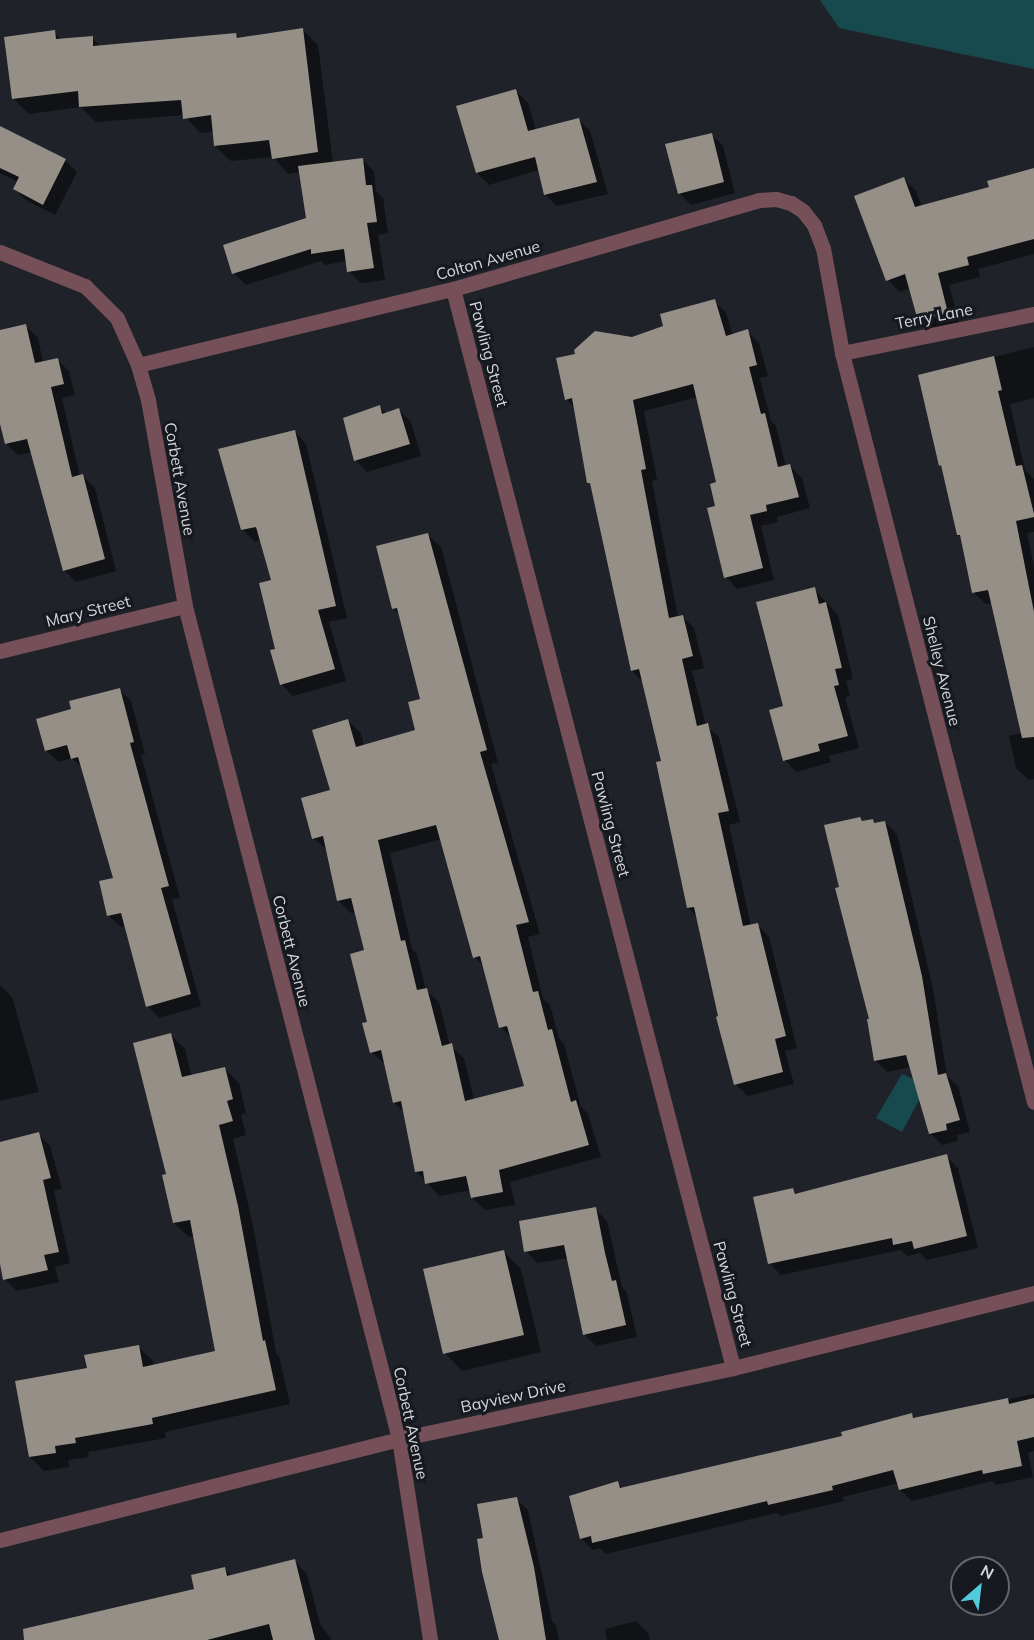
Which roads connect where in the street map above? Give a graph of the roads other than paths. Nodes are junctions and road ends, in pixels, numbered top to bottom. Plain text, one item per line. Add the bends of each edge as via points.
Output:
1 (823, 248) joint
2 (0, 252) edge
3 (453, 290) junction
4 (1034, 314) edge
5 (842, 353) junction
6 (138, 365) junction
7 (185, 606) junction
8 (0, 651) edge
9 (1034, 1102) edge
10 (1034, 1293) edge
11 (733, 1368) junction
12 (399, 1438) junction
13 (0, 1540) edge
14 (430, 1640) edge

1 - 3 street, Colton Avenue via 814,225 803,212 783,201 759,200
1 - 5 street, Shelley Avenue
2 - 6 street, Corbett Avenue via 85,286 117,318
3 - 6 street, Colton Avenue
3 - 11 street, Pawling Street
4 - 5 street, Terry Lane
5 - 9 street, Shelley Avenue
6 - 7 street, Corbett Avenue via 148,400
7 - 8 street, Mary Street
7 - 12 street, Corbett Avenue
10 - 11 street, Bayview Drive
11 - 12 street, Bayview Drive
12 - 13 street, Bayview Drive
12 - 14 street, Corbett Avenue

